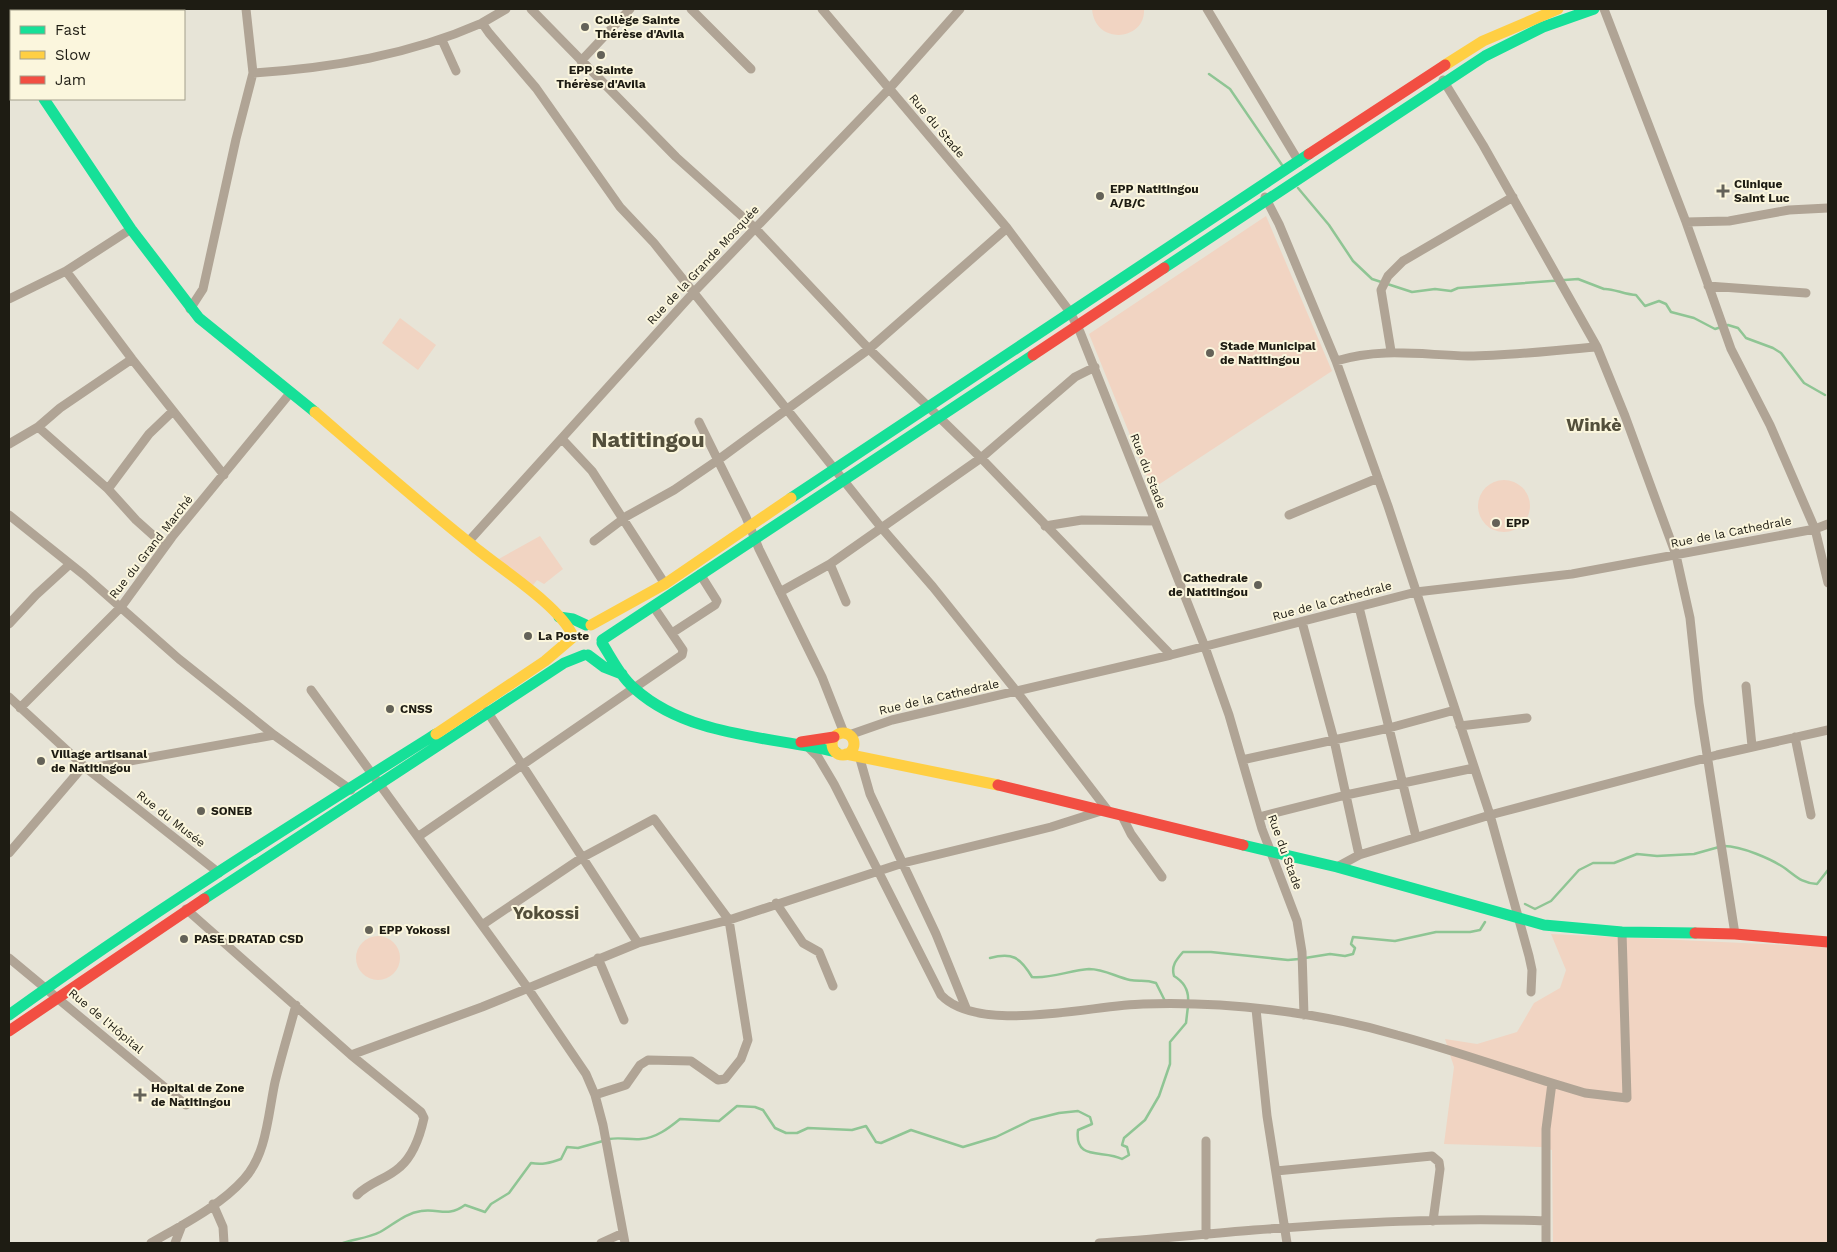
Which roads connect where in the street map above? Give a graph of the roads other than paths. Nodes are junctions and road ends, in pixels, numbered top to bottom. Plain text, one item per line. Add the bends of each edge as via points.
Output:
1 (246, 9) edge
2 (506, 9) edge
3 (531, 9) edge
4 (630, 9) edge
5 (691, 9) edge
6 (822, 9) edge
7 (960, 9) edge
8 (1207, 9) edge
9 (1558, 9) edge
10 (1594, 9) edge
11 (1604, 9) edge
12 (482, 23) junction
13 (442, 40) junction
14 (581, 60) junction
15 (751, 69) dead end
16 (1437, 70) junction
17 (456, 71) dead end
18 (253, 73) junction
19 (1444, 83) junction
20 (890, 89) junction
21 (45, 100) edge
22 (1355, 122) junction
23 (1363, 135) junction
24 (1290, 167) junction
25 (1259, 189) junction
26 (1513, 197) junction
27 (1267, 200) junction
28 (1828, 208) edge
29 (1686, 222) junction
30 (754, 227) junction
31 (1007, 228) junction
32 (131, 229) junction
33 (66, 271) junction
34 (1708, 286) junction
35 (694, 292) junction
36 (1806, 292) dead end
37 (9, 299) edge
38 (190, 309) junction
39 (1070, 312) junction
40 (1076, 324) junction
41 (1597, 347) junction
42 (869, 349) junction
43 (1391, 351) junction
44 (132, 360) junction
45 (1336, 361) junction
46 (1095, 367) junction
47 (291, 392) junction
48 (927, 406) junction
49 (788, 409) junction
50 (173, 411) junction
51 (938, 416) junction
52 (699, 422) dead end
53 (38, 427) junction
54 (563, 440) junction
55 (9, 444) edge
56 (980, 458) junction
57 (718, 460) junction
58 (835, 469) junction
59 (224, 475) junction
60 (1378, 478) junction
61 (844, 479) junction
62 (108, 489) junction
63 (1288, 514) dead end
64 (9, 515) edge
65 (624, 519) junction
66 (1155, 521) junction
67 (1828, 524) edge
68 (750, 526) junction
69 (880, 526) junction
70 (1045, 526) junction
71 (1815, 528) junction
72 (754, 538) junction
73 (594, 541) dead end
74 (468, 542) junction
75 (165, 546) junction
76 (1676, 555) junction
77 (70, 564) junction
78 (830, 564) junction
79 (700, 574) junction
80 (665, 584) junction
81 (1828, 584) edge
82 (780, 592) junction
83 (1416, 592) junction
84 (846, 602) dead end
85 (653, 606) junction
86 (121, 607) junction
87 (1359, 607) junction
88 (559, 617) junction
89 (1302, 622) junction
90 (9, 624) edge
91 (588, 625) junction
92 (672, 633) junction
93 (573, 637) junction
94 (602, 642) junction
95 (1205, 646) junction
96 (586, 655) junction
97 (1171, 655) junction
98 (622, 674) junction
99 (1746, 686) dead end
100 (634, 688) junction
101 (312, 690) dead end
102 (1017, 692) junction
103 (9, 698) edge
104 (482, 704) junction
105 (20, 708) junction
106 (1455, 710) junction
107 (488, 714) junction
108 (1527, 718) dead end
109 (1460, 726) junction
110 (1389, 728) junction
111 (1828, 730) edge
112 (274, 735) junction
113 (842, 735) junction
114 (1795, 737) junction
115 (1334, 740) junction
116 (802, 744) junction
117 (1752, 746) junction
118 (841, 753) junction
119 (1707, 757) junction
120 (860, 759) junction
121 (1242, 760) junction
122 (521, 765) junction
123 (86, 768) junction
124 (1474, 768) junction
125 (372, 774) junction
126 (380, 784) junction
127 (1403, 784) junction
128 (349, 788) junction
129 (1346, 795) junction
130 (358, 798) junction
131 (1106, 811) junction
132 (1490, 815) junction
133 (1811, 815) dead end
134 (1122, 816) junction
135 (1259, 817) junction
136 (419, 836) junction
137 (1416, 837) junction
138 (1270, 852) junction
139 (9, 853) edge
140 (1359, 855) junction
141 (583, 857) junction
142 (903, 863) junction
143 (1337, 867) junction
144 (217, 871) junction
145 (880, 871) junction
146 (1162, 877) dead end
147 (229, 882) junction
148 (176, 901) junction
149 (776, 903) junction
150 (187, 911) junction
151 (729, 920) junction
152 (1519, 920) junction
153 (482, 925) junction
154 (1622, 932) junction
155 (1735, 934) junction
156 (1828, 942) edge
157 (638, 943) junction
158 (9, 958) edge
159 (598, 958) junction
160 (833, 986) dead end
161 (527, 988) junction
162 (48, 989) junction
163 (1531, 992) dead end
164 (58, 998) junction
165 (296, 1006) junction
166 (966, 1008) junction
167 (1256, 1009) junction
168 (9, 1015) edge
169 (1304, 1015) junction
170 (624, 1020) dead end
171 (9, 1031) edge
172 (351, 1055) junction
173 (1552, 1083) junction
174 (596, 1095) junction
175 (186, 1105) dead end
176 (1206, 1142) dead end
177 (1276, 1171) junction
178 (358, 1195) dead end
179 (213, 1204) junction
180 (1432, 1221) junction
181 (1545, 1221) junction
182 (182, 1225) junction
183 (1285, 1229) junction
184 (623, 1233) junction
185 (1206, 1235) junction
186 (151, 1243) edge
187 (174, 1243) edge
188 (224, 1243) edge
189 (601, 1243) edge
190 (625, 1243) edge
191 (1099, 1243) edge
192 (1287, 1243) edge
193 (1546, 1243) edge

1 - 18 street
2 - 12 street
3 - 14 street
4 - 14 street
5 - 15 street
6 - 20 street, Rue du Stade
7 - 20 street, Rue de la Grande Mosquée
8 - 24 street
9 - 16 main road via 1483,41
10 - 19 main road via 1514,41
11 - 29 street
12 - 13 street
12 - 35 street via 536,88 615,200
13 - 17 street
13 - 18 street via 362,61
14 - 30 street via 676,157
16 - 19 street
16 - 22 main road
18 - 38 street via 202,289
19 - 23 main road
19 - 26 street
20 - 30 street, Rue de la Grande Mosquée
20 - 31 street, Rue du Stade
21 - 32 main road
22 - 23 main road
22 - 24 main road
23 - 27 main road
24 - 25 main road
25 - 27 street
25 - 39 main road
26 - 41 street
26 - 43 street via 1403,261 1388,276 1381,290
27 - 40 main road
27 - 45 street
28 - 29 street via 1789,210 1729,221
29 - 34 street
30 - 35 street, Rue de la Grande Mosquée
30 - 42 street
31 - 39 street, Rue du Stade
31 - 42 street
32 - 33 street
32 - 38 main road
33 - 37 street
33 - 44 street
34 - 36 street
34 - 71 street via 1731,350 1770,425
35 - 49 street
35 - 54 street, Rue de la Grande Mosquée
38 - 47 main road
39 - 40 street, Rue du Stade
39 - 48 main road
40 - 46 street, Rue du Stade
40 - 51 main road
41 - 43 street via 1468,356
41 - 76 street
42 - 48 street
42 - 49 street
43 - 45 street
44 - 50 street
44 - 53 street via 60,408
45 - 60 street
46 - 56 street via 1075,377
46 - 66 street, Rue du Stade
47 - 59 street, Rue du Grand Marché
47 - 74 main road
48 - 51 street
48 - 58 main road
49 - 57 street
49 - 58 street
50 - 59 street
50 - 62 street via 149,434
51 - 56 street
51 - 61 main road
52 - 57 street
53 - 55 street
53 - 62 street
54 - 65 street via 592,472
54 - 74 street, Rue de la Grande Mosquée
56 - 69 street
56 - 70 street
57 - 65 street
57 - 68 street
58 - 61 street
58 - 68 main road
59 - 75 street, Rue du Grand Marché
60 - 63 street
60 - 83 street
61 - 69 street
61 - 72 main road
62 - 75 street
64 - 77 street
65 - 73 street
65 - 80 street
66 - 70 street via 1082,520
66 - 95 street, Rue du Stade
67 - 71 street, Rue de la Cathedrale
68 - 72 street
68 - 80 main road
69 - 78 street
69 - 102 street
70 - 97 street
71 - 76 street, Rue de la Cathedrale
71 - 81 street
72 - 79 main road
72 - 82 street
74 - 88 main road
75 - 86 street, Rue du Grand Marché
76 - 83 street, Rue de la Cathedrale via 1572,574
76 - 119 street via 1690,618
77 - 86 street
77 - 90 street
78 - 82 street
78 - 84 street
79 - 85 main road
79 - 92 street via 717,601
80 - 91 main road
82 - 113 street via 822,677
83 - 87 street, Rue de la Cathedrale
83 - 106 street
85 - 92 street
85 - 94 main road
86 - 105 street, Rue du Grand Marché
86 - 112 street via 179,659
87 - 89 street, Rue de la Cathedrale
87 - 110 street
88 - 91 main road
88 - 93 main road
89 - 95 street, Rue de la Cathedrale
89 - 115 street
91 - 93 main road via 577,629
91 - 94 main road via 598,629
92 - 100 street via 684,653
93 - 96 main road via 574,646
93 - 104 main road via 545,661
94 - 96 main road via 595,653
94 - 98 main road
95 - 97 street, Rue de la Cathedrale
95 - 121 street, Rue du Stade
96 - 98 main road
96 - 107 main road via 564,663
97 - 102 street, Rue de la Cathedrale
98 - 100 main road
99 - 117 street
100 - 116 main road via 654,704 691,721 740,735
100 - 122 street
101 - 125 street
102 - 113 street, Rue de la Cathedrale via 892,720
102 - 131 street
103 - 105 street, Rue du Musée
104 - 107 street
104 - 125 main road
105 - 123 street, Rue du Musée
106 - 109 street
106 - 110 street
107 - 122 street
107 - 126 main road
108 - 109 street
109 - 124 street
110 - 115 street
110 - 127 street
111 - 114 street
112 - 123 street
112 - 128 street
113 - 116 main road
113 - 118 main road via 832,744
113 - 118 main road via 854,743 853,748
114 - 117 street
114 - 133 street
115 - 121 street
115 - 129 street
116 - 118 main road
116 - 145 street via 823,765
117 - 119 street
118 - 120 main road
119 - 132 street
119 - 155 street
120 - 131 main road via 996,784
120 - 142 street via 870,794
121 - 135 street, Rue du Stade
122 - 136 street
122 - 141 street
123 - 139 street via 76,773
123 - 144 street, Rue du Musée
124 - 127 street
124 - 132 street
125 - 126 street
125 - 128 main road
126 - 130 main road
126 - 136 street
127 - 129 street
127 - 137 street
128 - 130 street
128 - 144 main road
129 - 135 street
129 - 140 street
130 - 147 main road
131 - 134 main road
131 - 142 street
132 - 137 street
132 - 152 street
134 - 138 main road
134 - 146 street
135 - 138 street, Rue du Stade
136 - 153 street
137 - 140 street
138 - 143 main road
138 - 169 street, Rue du Stade via 1296,921 1301,946
140 - 143 street
141 - 151 street via 654,819
141 - 153 street
141 - 157 street
142 - 145 street
142 - 166 street
143 - 152 main road
144 - 147 street, Rue du Musée
144 - 148 main road
145 - 149 street
145 - 166 street via 941,994 952,1004
147 - 150 main road
148 - 150 street
148 - 162 main road via 86,959
149 - 151 street
149 - 160 street via 803,943 819,952
150 - 164 main road
150 - 165 street
151 - 157 street
151 - 174 street via 748,1040 741,1059 726,1079 718,1080 690,1061 648,1060 640,1065 626,1085
152 - 154 main road
152 - 163 street via 1532,970
153 - 161 street
154 - 155 main road
154 - 173 street via 1627,1098 1585,1093
155 - 156 main road
157 - 159 street
158 - 162 street, Rue de l'Hôpital
159 - 161 street
159 - 170 street
161 - 172 street
161 - 174 street via 581,1066
162 - 164 street, Rue de l'Hôpital
162 - 168 main road
164 - 171 main road
164 - 175 street, Rue de l'Hôpital
165 - 172 street
165 - 179 street via 259,1153 245,1179
166 - 167 street via 1021,1016 1155,1003
167 - 169 street
167 - 177 street
169 - 173 street via 1396,1034
172 - 178 street via 412,1103 424,1118 415,1147 400,1168 372,1183
173 - 181 street via 1546,1130
174 - 184 street
176 - 185 street
177 - 180 street via 1432,1156 1440,1169
177 - 183 street
179 - 182 street
179 - 188 street via 223,1227
180 - 181 street
180 - 183 street
181 - 193 street
182 - 186 street
182 - 187 street
183 - 185 street
183 - 192 street
184 - 189 street
184 - 190 street
185 - 191 street

